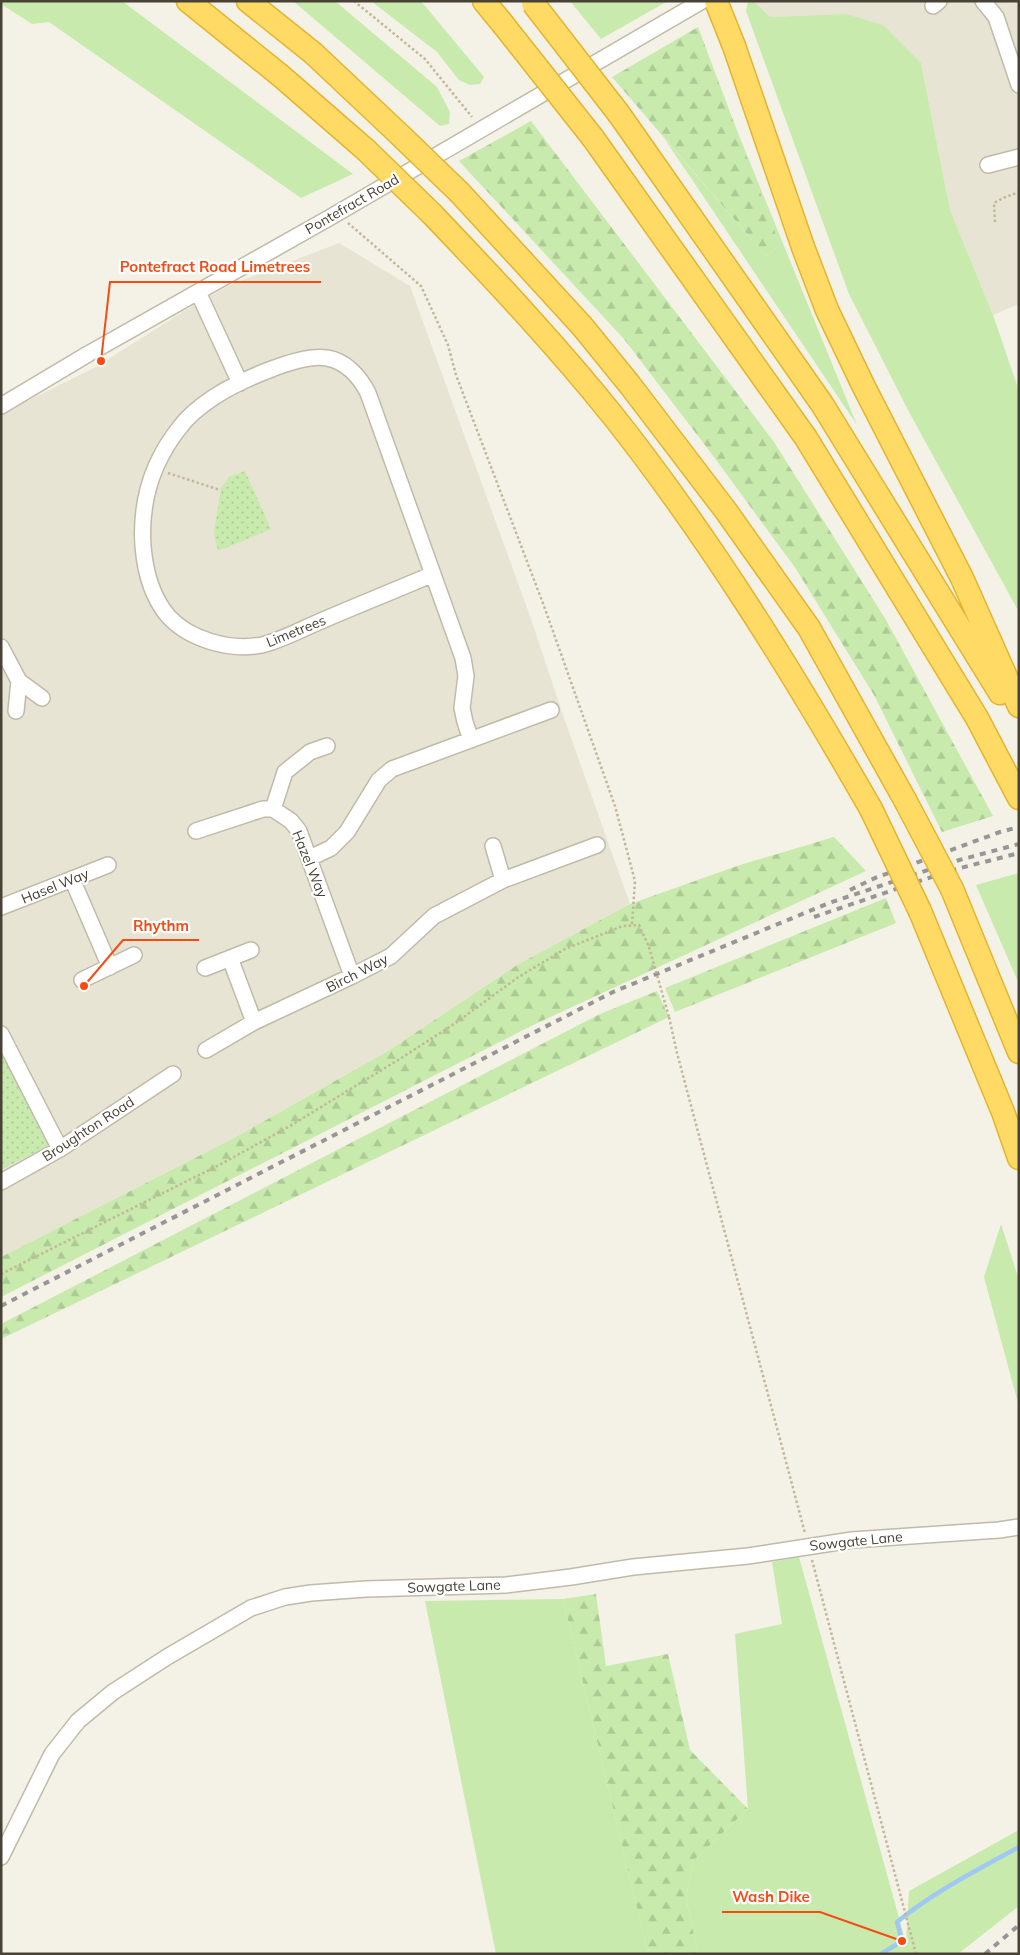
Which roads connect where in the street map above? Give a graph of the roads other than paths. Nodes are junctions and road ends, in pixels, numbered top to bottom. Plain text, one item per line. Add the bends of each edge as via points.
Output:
1 (173, 1) edge
2 (188, 1) edge
3 (248, 1) edge
4 (484, 1) edge
5 (702, 1) edge
6 (716, 1) edge
7 (983, 1) edge
8 (532, 2) edge
9 (241, 42) junction
10 (1019, 85) edge
11 (1019, 157) edge
12 (988, 165) dead end
13 (198, 292) junction
14 (240, 383) junction
15 (1, 406) edge
16 (433, 574) junction
17 (1, 647) edge
18 (19, 681) junction
19 (42, 698) dead end
20 (1019, 706) edge
21 (551, 710) dead end
22 (16, 711) dead end
23 (1019, 720) edge
24 (471, 740) junction
25 (327, 746) dead end
26 (1019, 798) edge
27 (273, 809) junction
28 (196, 831) dead end
29 (597, 845) dead end
30 (493, 846) dead end
31 (310, 858) junction
32 (108, 865) dead end
33 (72, 879) junction
34 (503, 880) junction
35 (1, 907) edge
36 (251, 950) dead end
37 (134, 955) dead end
38 (230, 958) junction
39 (110, 967) junction
40 (205, 968) dead end
41 (352, 976) junction
42 (82, 980) dead end
43 (254, 1022) junction
44 (1, 1034) edge
45 (206, 1050) dead end
46 (1019, 1052) edge
47 (173, 1074) dead end
48 (60, 1150) junction
49 (1019, 1158) edge
50 (1, 1182) edge
51 (1019, 1527) edge
52 (1, 1856) edge

1 - 9 highway
2 - 9 highway
3 - 46 highway, bridge via 313,53 460,193 582,326 726,511 809,628 905,800 952,889
4 - 26 highway, bridge via 593,138 806,438 977,718
5 - 13 street, Pontefract Road
6 - 20 highway via 827,310 962,578
7 - 10 street via 996,16
8 - 23 highway, bridge via 618,114 822,404
9 - 49 highway, bridge via 366,150 432,214 554,344 686,513 743,595 871,809 920,911
11 - 12 street
13 - 14 street
13 - 15 street, Pontefract Road
14 - 16 street, Limetrees via 312,357 328,358 360,378
14 - 16 street, Limetrees via 214,397 181,426 161,454 145,501 141,523 148,576 162,608 174,622 188,632 226,645 261,645
16 - 24 street, Limetrees via 463,658 466,676 462,708
17 - 18 street
18 - 19 street
18 - 22 street
21 - 24 street
24 - 31 street via 392,769 379,780 347,832 331,848
25 - 27 street via 310,752 285,772
27 - 28 street via 264,808
27 - 31 street, Hazel Way via 291,821
29 - 34 street, Birch Way
30 - 34 street
31 - 41 street, Hazel Way
32 - 33 street, Hasel Way
33 - 35 street, Hasel Way
33 - 39 street
34 - 41 street, Birch Way via 434,916 391,956
36 - 38 street
37 - 39 street
38 - 40 street
38 - 43 street
39 - 42 street
41 - 43 street, Birch Way
43 - 45 street, Birch Way
44 - 48 street
47 - 48 street, Broughton Road
48 - 50 street, Broughton Road
51 - 52 street, Sowgate Lane via 808,1546 506,1584 311,1593 251,1608 167,1657 78,1720 52,1754

